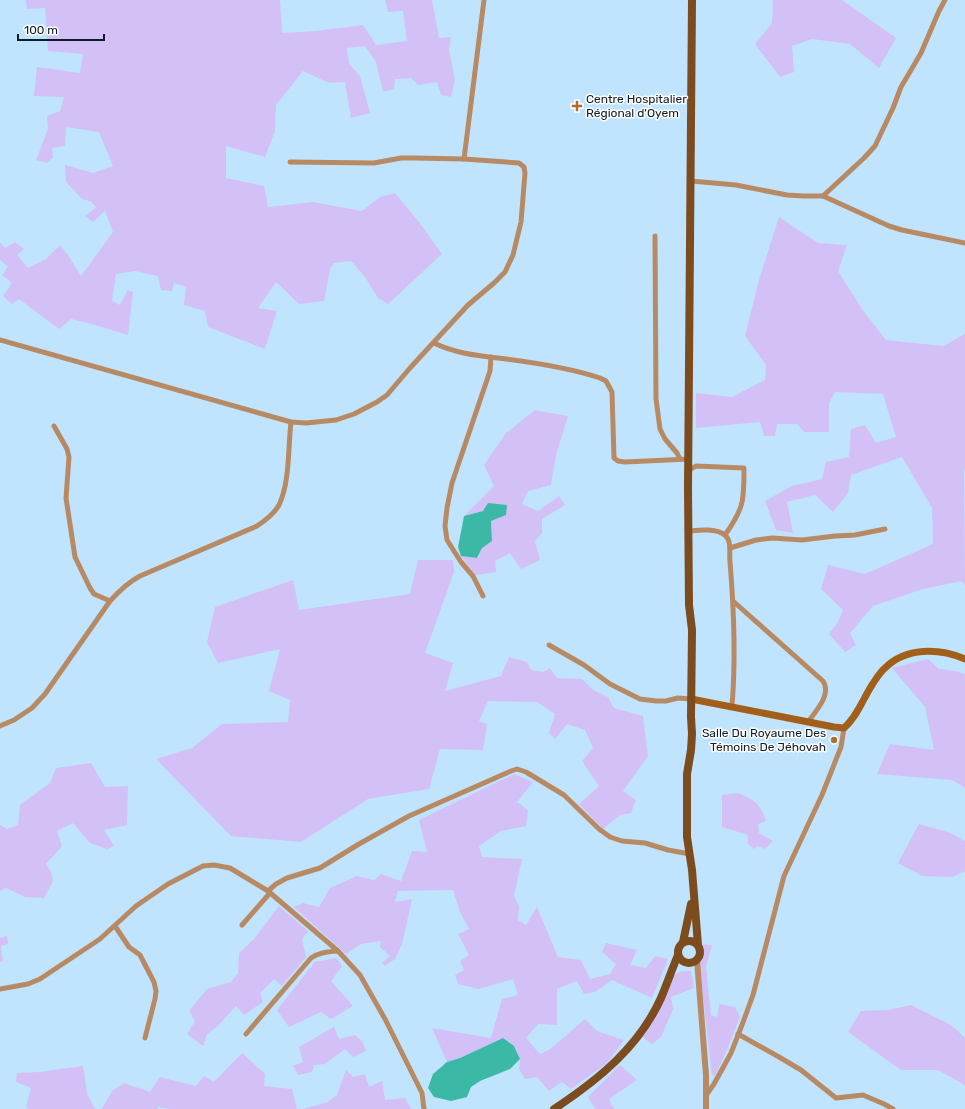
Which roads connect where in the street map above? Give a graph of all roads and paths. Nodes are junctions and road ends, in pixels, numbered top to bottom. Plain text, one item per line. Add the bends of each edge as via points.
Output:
1 (484, 0) edge
2 (692, 0) edge
3 (945, 0) edge
4 (464, 159) junction
5 (290, 162) dead end
6 (691, 181) junction
7 (823, 196) junction
8 (655, 236) dead end
9 (965, 243) edge
10 (0, 340) edge
11 (434, 343) junction
12 (491, 357) junction
13 (291, 422) junction
14 (54, 426) dead end
15 (684, 459) junction
16 (688, 471) junction
17 (885, 529) dead end
18 (689, 531) junction
19 (725, 535) junction
20 (730, 548) junction
21 (483, 596) dead end
22 (110, 601) junction
23 (734, 602) junction
24 (549, 645) dead end
25 (965, 660) edge
26 (692, 699) junction
27 (732, 706) junction
28 (808, 722) junction
29 (0, 726) edge
30 (844, 728) junction
31 (690, 854) junction
32 (269, 892) junction
33 (693, 893) junction
34 (242, 925) dead end
35 (115, 926) junction
36 (683, 942) junction
37 (698, 944) junction
38 (338, 951) junction
39 (678, 955) junction
40 (697, 960) junction
41 (0, 989) edge
42 (246, 1034) dead end
43 (738, 1034) junction
44 (146, 1038) dead end
45 (707, 1094) junction
46 (424, 1109) edge
47 (554, 1109) edge
48 (706, 1109) edge
49 (893, 1109) edge

1 - 4 street
2 - 6 main road
3 - 7 street via 921,53 901,87 875,146
4 - 5 street via 401,158 374,162
4 - 11 street via 519,163 524,167 525,181 520,222 513,256 505,272 468,305
6 - 7 street via 736,185 787,195
6 - 15 main road
7 - 9 street via 889,226
8 - 15 street via 656,399 660,429 665,439
10 - 13 street
11 - 12 street
11 - 13 street via 386,395 370,407 336,420
12 - 15 street via 538,364 606,381 612,392 614,458 618,461
12 - 21 street via 490,370 452,484 445,526 450,545 473,576
13 - 22 street via 284,489 279,505 270,516 257,526 140,576 119,590
14 - 22 street via 69,457 66,498 75,557 94,594
15 - 16 main road
16 - 18 main road
16 - 19 street via 696,466 744,468 742,506
17 - 20 street via 855,535 802,540 772,538
18 - 19 street via 708,530
18 - 26 main road via 688,605 692,630
19 - 20 street
20 - 23 street
22 - 29 street via 45,694 32,708
23 - 27 street
23 - 28 street via 827,685 824,698
24 - 26 street via 584,665 610,684 640,698 656,701
25 - 30 main road via 953,654 930,651 903,656 884,668 852,720
26 - 27 main road
26 - 31 main road via 692,734 687,780 687,837
27 - 28 main road
28 - 30 main road
30 - 43 street via 841,747 822,795 784,876 753,995
31 - 32 street via 610,838 564,795 517,769 410,816 320,868 287,878 276,884
31 - 33 main road
32 - 34 street
32 - 35 street via 230,868 203,866 162,888 136,906
32 - 38 street
33 - 36 main road
33 - 37 main road
35 - 41 street via 40,979
35 - 44 street via 129,947 140,955 154,982 155,999
36 - 37 main road via 688,940
36 - 39 main road via 677,950
37 - 40 main road
38 - 42 street via 323,952 311,958
38 - 46 street via 360,975 385,1019 422,1093
39 - 40 main road via 680,960 688,964
39 - 47 main road via 652,1015 632,1044 589,1085
40 - 45 street
43 - 45 street via 725,1064
43 - 49 street via 801,1070 836,1098 863,1095
45 - 48 street

